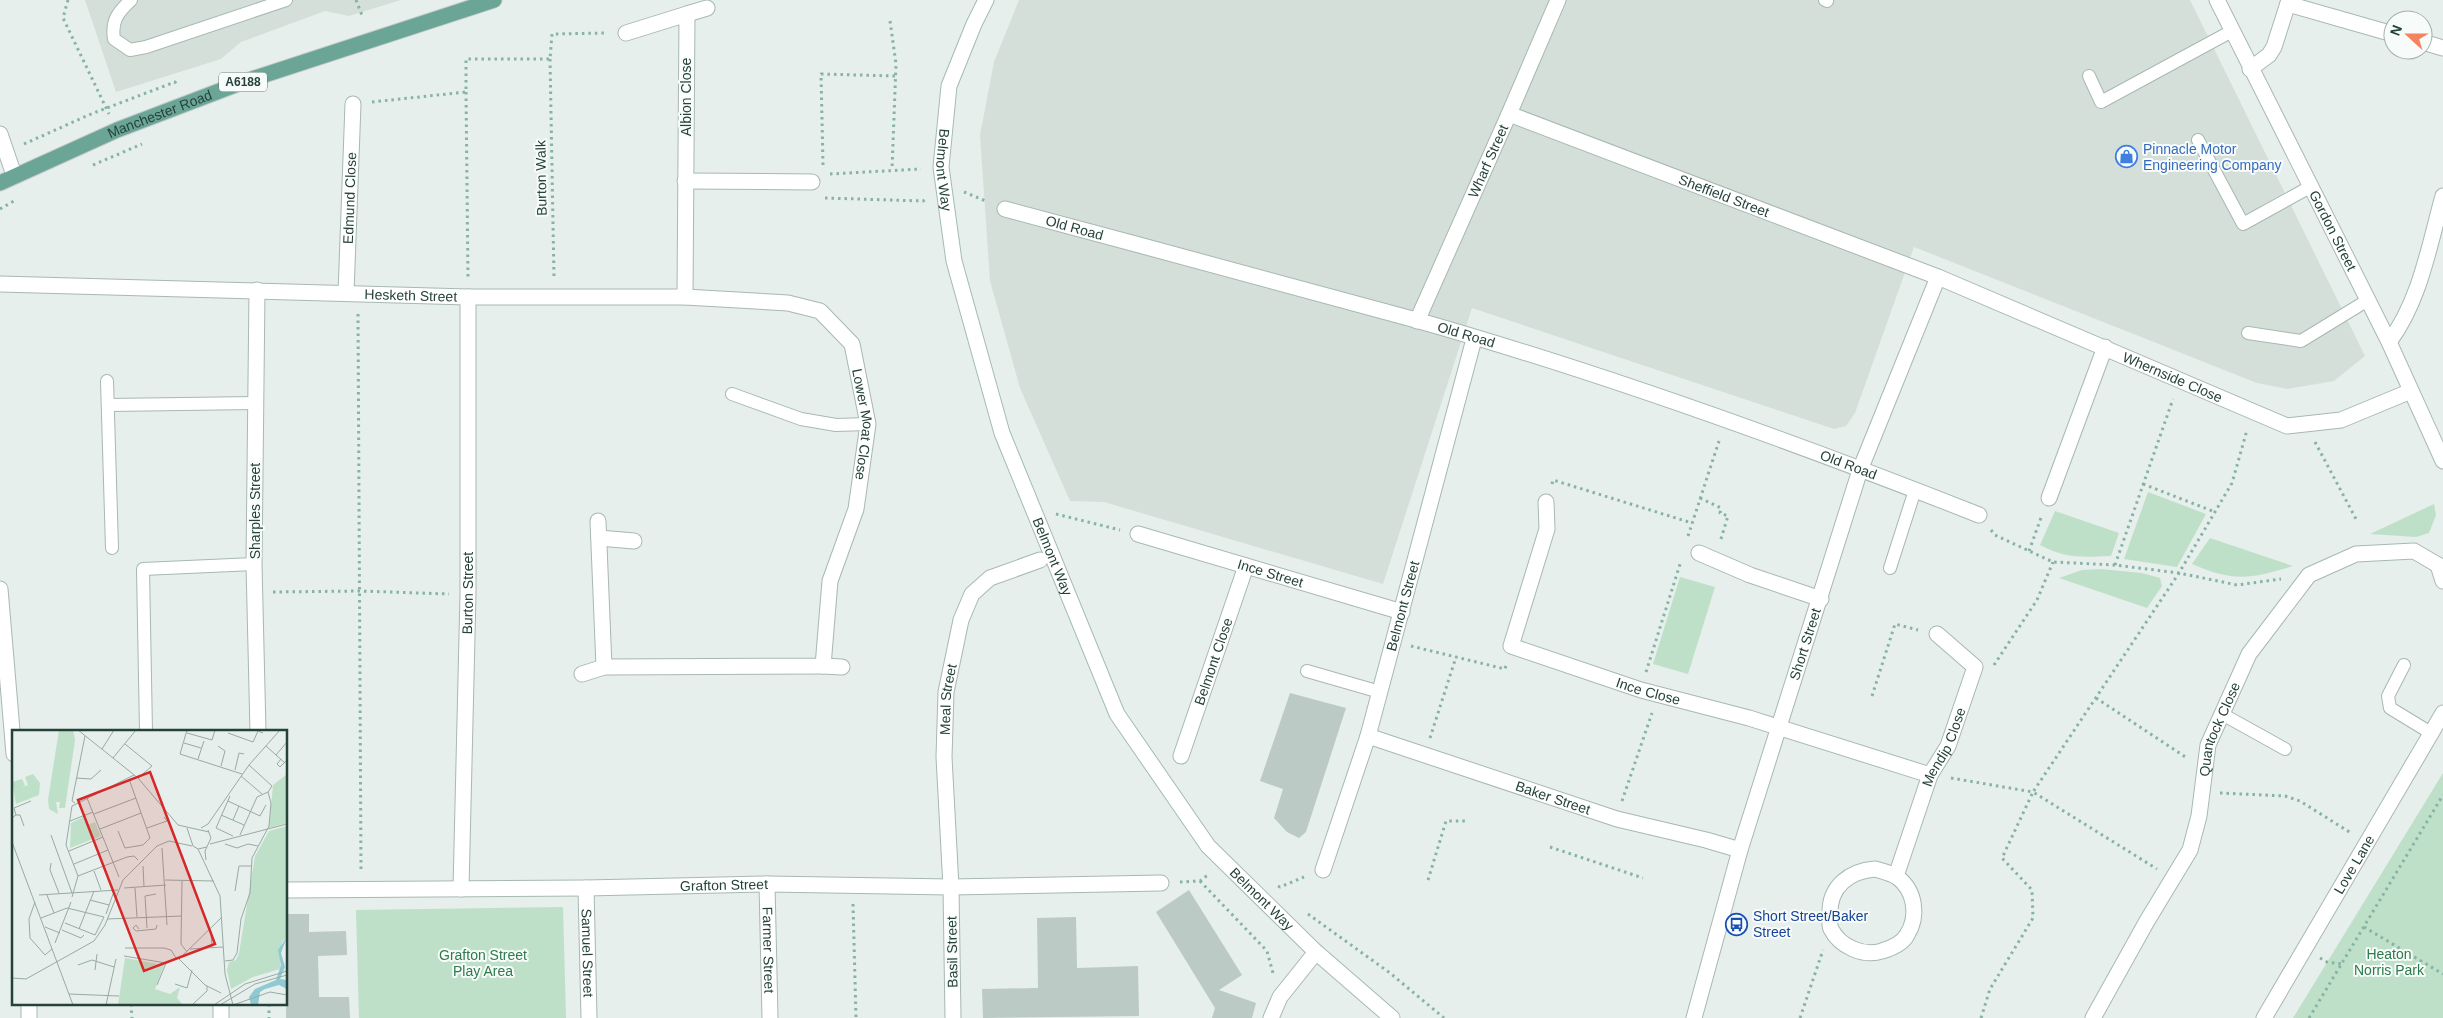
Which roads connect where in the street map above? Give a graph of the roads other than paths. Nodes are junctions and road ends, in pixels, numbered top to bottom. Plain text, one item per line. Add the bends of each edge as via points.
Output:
1 (131, 0) edge
2 (286, 0) edge
3 (494, 0) edge
4 (986, 0) edge
5 (1558, 0) edge
6 (2217, 0) edge
7 (2289, 2) edge
8 (707, 8) dead end
9 (687, 14) junction
10 (2232, 31) junction
11 (2383, 31) edge
12 (626, 33) road end
13 (2250, 69) junction
14 (2089, 76) dead end
15 (353, 104) road end
16 (1509, 114) junction
17 (0, 134) edge
18 (2198, 140) dead end
19 (14, 175) junction
20 (685, 181) junction
21 (812, 182) road end
22 (0, 183) edge
23 (2310, 187) junction
24 (2443, 196) edge
25 (1005, 209) road end
26 (1938, 277) junction
27 (0, 284) edge
28 (257, 290) junction
29 (352, 293) junction
30 (468, 297) junction
31 (685, 297) junction
32 (2368, 300) junction
33 (820, 311) joint
34 (1417, 321) junction
35 (2248, 333) dead end
36 (1474, 339) junction
37 (2389, 342) junction
38 (2105, 347) junction
39 (108, 381) dead end
40 (2411, 391) junction
41 (732, 394) dead end
42 (256, 402) junction
43 (108, 405) junction
44 (868, 424) junction
45 (2443, 461) edge
46 (1860, 470) junction
47 (1914, 490) junction
48 (2049, 498) road end
49 (1546, 502) road end
50 (1979, 515) road end
51 (598, 521) dead end
52 (1138, 534) road end
53 (598, 538) junction
54 (634, 541) dead end
55 (112, 548) dead end
56 (1698, 553) dead end
57 (1040, 560) dead end
58 (2440, 561) edge
59 (254, 564) junction
60 (1246, 566) junction
61 (1890, 568) dead end
62 (2443, 581) edge
63 (0, 589) edge
64 (1820, 599) junction
65 (1402, 612) junction
66 (1936, 634) road end
67 (2404, 665) dead end
68 (823, 666) junction
69 (604, 667) junction
70 (842, 667) dead end
71 (1307, 671) dead end
72 (582, 674) dead end
73 (1380, 692) junction
74 (2443, 713) edge
75 (2222, 714) junction
76 (1778, 728) junction
77 (12, 730) edge
78 (146, 730) edge
79 (258, 730) edge
80 (2431, 733) junction
81 (1368, 736) junction
82 (2285, 749) dead end
83 (1181, 756) dead end
84 (1930, 775) junction
85 (1740, 850) junction
86 (1323, 870) road end
87 (1896, 876) junction
88 (1161, 883) dead end
89 (766, 884) junction
90 (951, 887) junction
91 (586, 888) junction
92 (462, 889) junction
93 (288, 890) edge
94 (1316, 952) junction
95 (589, 1018) edge
96 (770, 1018) edge
97 (953, 1018) edge
98 (1271, 1018) edge
99 (1392, 1018) edge
100 (1694, 1018) edge
101 (2093, 1018) edge
102 (2264, 1018) edge

1 - 2 lane via 115,17 112,29 114,39 130,50
3 - 19 main road, Manchester Road / A6188 via 243,82 117,130
4 - 94 street, Belmont Way via 949,86 941,167 954,261 1002,433 1117,714 1208,846
5 - 16 street, Wharf Street
6 - 10 street, Gordon Street
7 - 11 street
7 - 13 street via 2274,47 2269,55
8 - 9 street
9 - 12 street
9 - 20 street, Albion Close
10 - 13 street, Gordon Street
10 - 14 lane via 2101,102
13 - 23 street, Gordon Street
15 - 29 street, Edmund Close
16 - 26 street, Sheffield Street
16 - 34 street, Wharf Street
17 - 19 street
18 - 23 lane via 2242,224
19 - 22 main road, Manchester Road / A6188
20 - 21 street
20 - 31 street, Albion Close
23 - 32 street, Gordon Street
24 - 37 street via 2411,305 2403,324
25 - 34 street, Old Road
26 - 38 street, Whernside Close
26 - 46 street, Short Street
27 - 28 street, Hesketh Street
28 - 29 street, Hesketh Street
28 - 42 street, Sharples Street
29 - 30 street, Hesketh Street
30 - 31 street, Hesketh Street
30 - 92 street, Burton Street via 468,594
31 - 33 street, Hesketh Street via 788,303
32 - 35 lane via 2301,341
32 - 37 street, Gordon Street
33 - 44 street, Lower Moat Close via 852,344
34 - 36 street, Old Road
36 - 46 street, Old Road via 1727,420
36 - 65 street, Belmont Street
37 - 40 street, Gordon Street
38 - 40 street, Whernside Close via 2287,426 2341,420
38 - 48 street
39 - 43 lane
40 - 45 street, Gordon Street
41 - 44 lane via 836,426
42 - 43 lane
42 - 59 street, Sharples Street
43 - 55 lane
44 - 68 street, Lower Moat Close via 856,508 830,581
46 - 47 street, Old Road
46 - 64 street, Short Street
47 - 50 street, Old Road
47 - 61 lane
49 - 76 street, Ince Close via 1547,529 1511,646 1660,695
51 - 53 street
52 - 60 street, Ince Street
53 - 54 street
53 - 69 street
56 - 64 street
57 - 90 street, Meal Street via 990,578 972,594 961,620 946,692 944,757
58 - 62 street
58 - 75 street, Quantock Close via 2414,551 2356,554 2309,575 2249,654
59 - 78 lane via 143,569
59 - 79 street, Sharples Street
60 - 65 street, Ince Street
60 - 83 street, Belmont Close
63 - 77 street
64 - 76 street, Short Street
65 - 73 street, Belmont Street
66 - 84 street, Mendip Close via 1975,667 1948,746
67 - 80 lane via 2388,696 2390,708
68 - 69 street
68 - 70 street
69 - 72 street
71 - 73 lane
73 - 81 street, Belmont Street
74 - 80 street, Love Lane
75 - 82 lane
75 - 101 street, Quantock Close via 2208,745 2199,816 2190,850
76 - 84 street, Ince Close
76 - 85 street, Short Street
80 - 102 street, Love Lane
81 - 85 street, Baker Street via 1618,819
81 - 86 street, Belmont Street
84 - 87 street, Mendip Close
85 - 100 street, Short Street
87 - 87 street via 1913,900 1914,915 1906,936 1894,947 1874,954 1854,950 1842,942 1831,928 1833,893 1849,876 1860,870 1876,869
88 - 90 street, Grafton Street
89 - 90 street, Grafton Street
89 - 91 street, Grafton Street
89 - 96 street, Farmer Street
90 - 97 street, Basil Street
91 - 92 street, Grafton Street
91 - 95 street, Samuel Street
92 - 93 street, Grafton Street
94 - 98 street via 1280,997
94 - 99 street, Belmont Way

